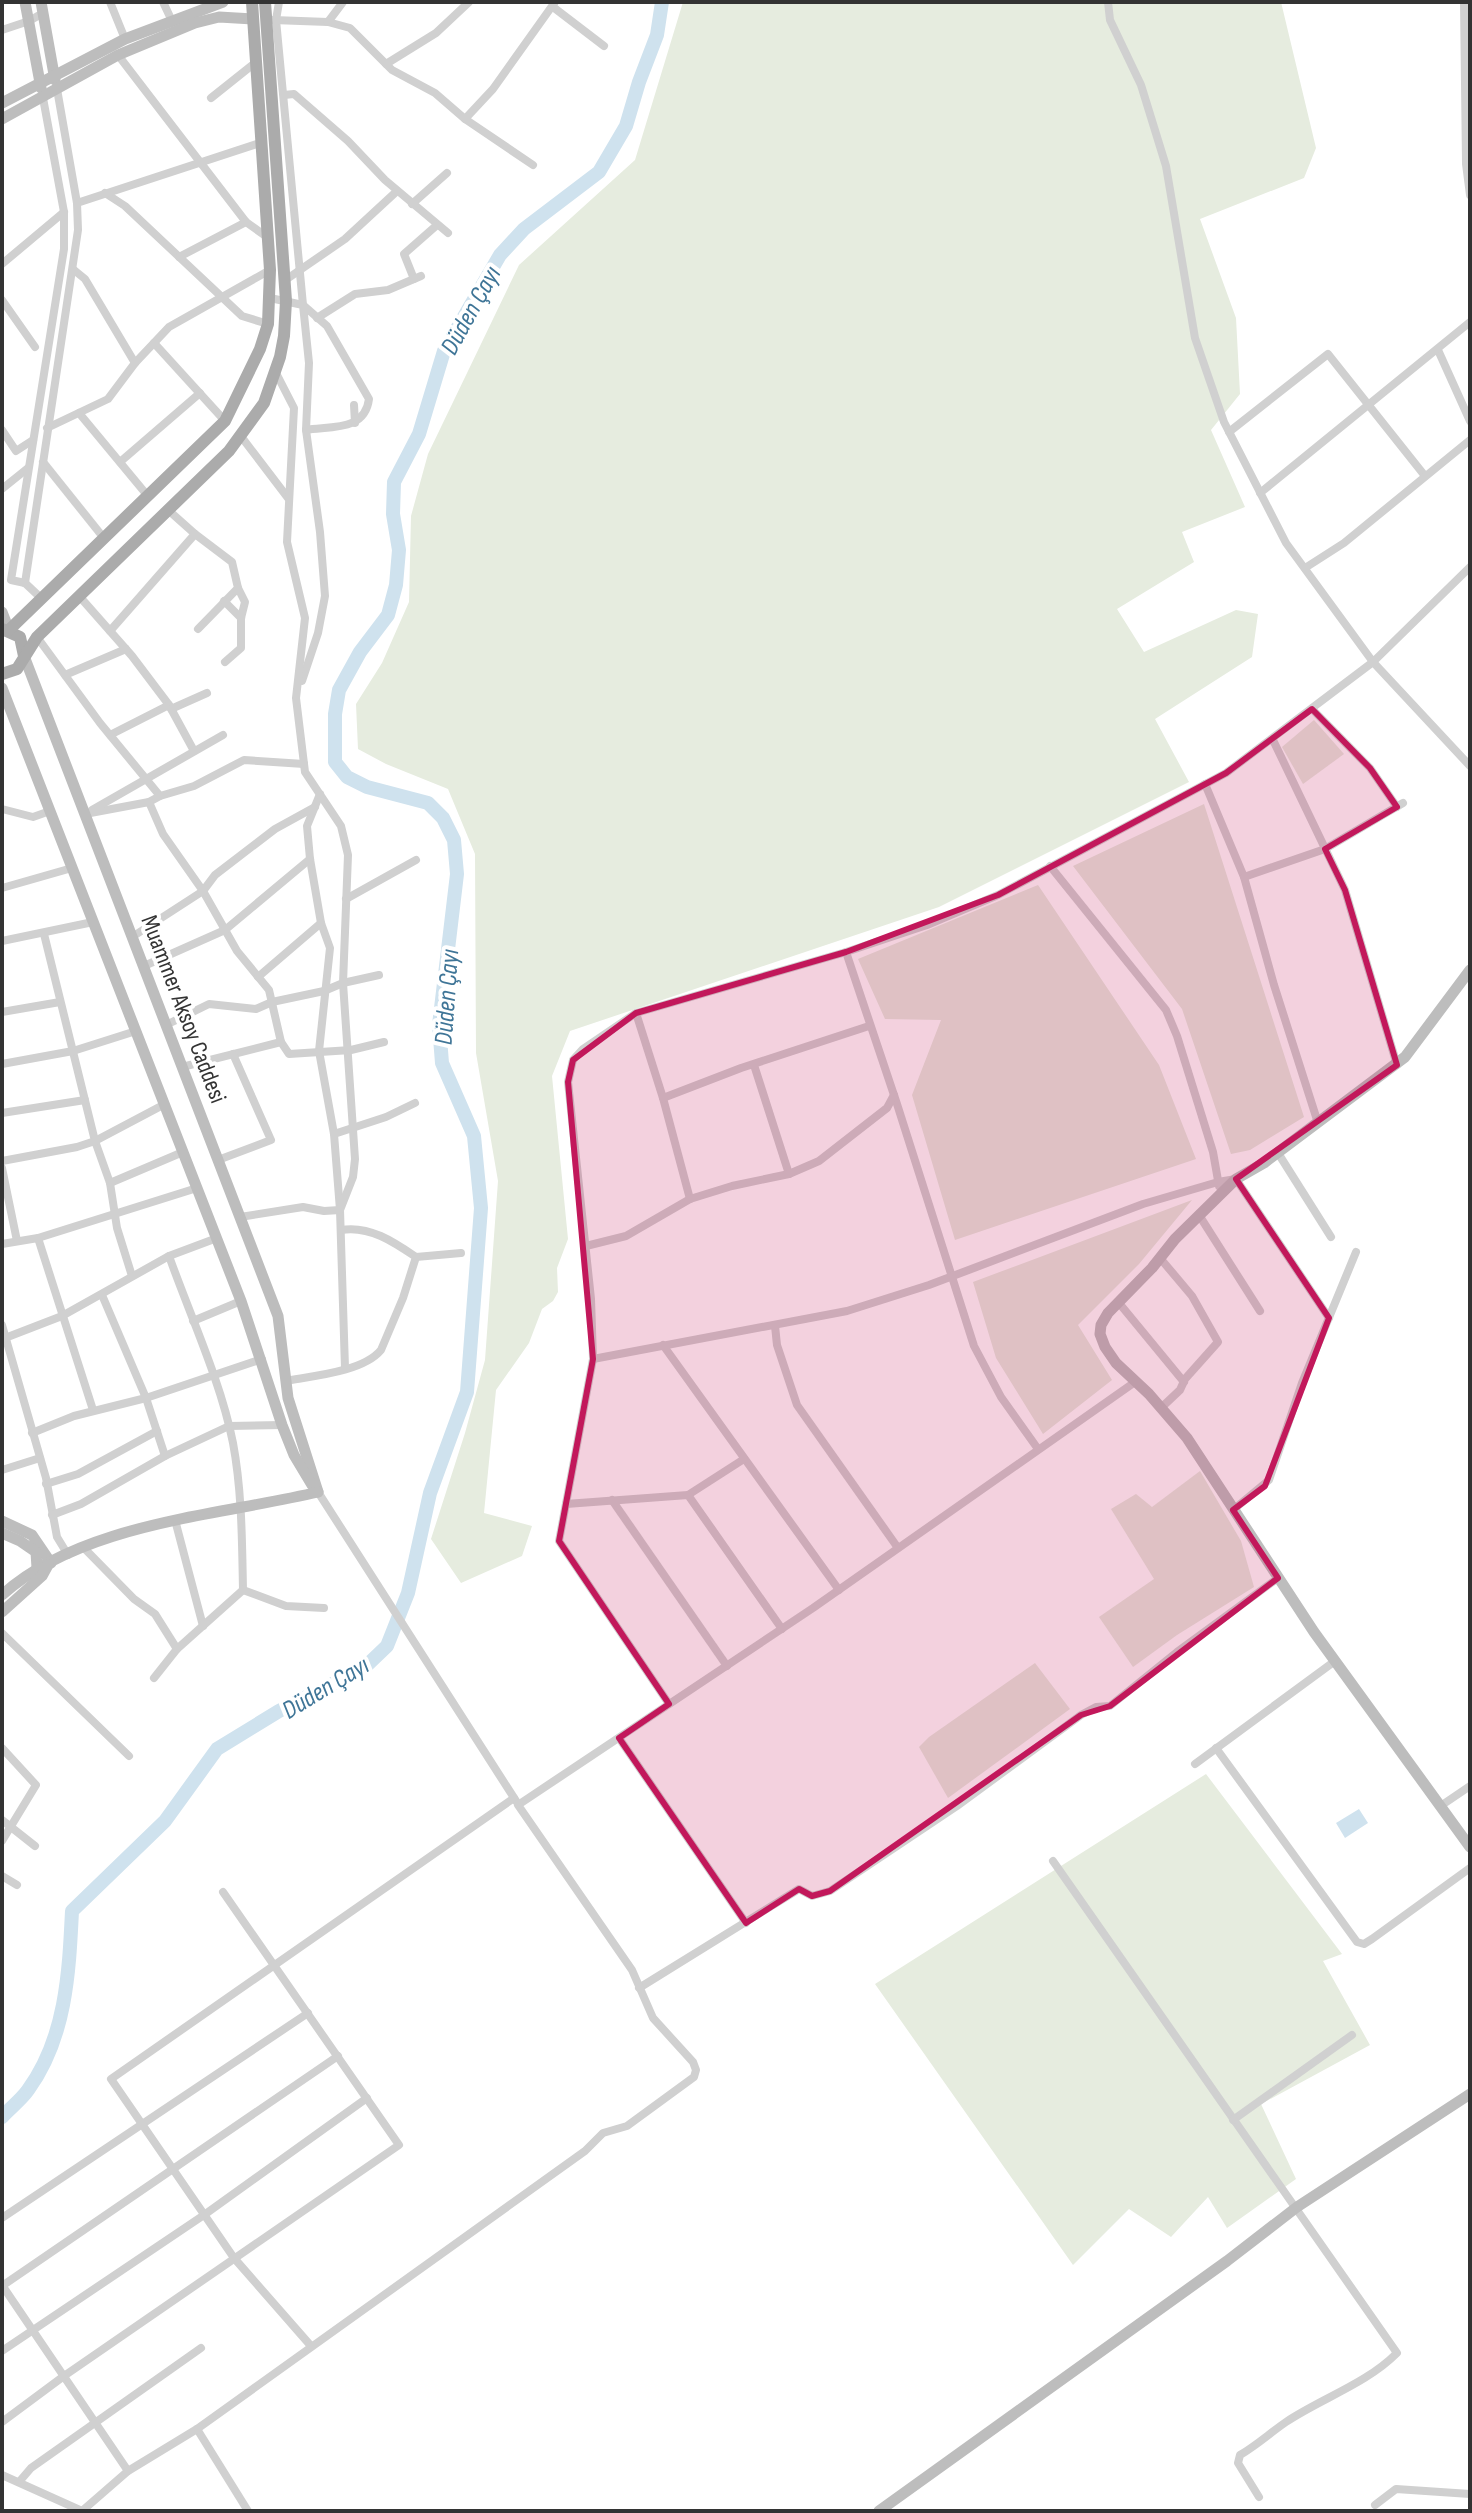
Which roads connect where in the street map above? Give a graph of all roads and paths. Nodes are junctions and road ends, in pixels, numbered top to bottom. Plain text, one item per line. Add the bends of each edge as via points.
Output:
1 (25, 2) edge
2 (110, 2) edge
3 (163, 2) edge
4 (252, 2) edge
5 (265, 2) edge
6 (279, 2) edge
7 (469, 2) edge
8 (1108, 2) edge
9 (1464, 2) edge
10 (218, 3) edge
11 (339, 4) edge
12 (554, 4) edge
13 (42, 8) edge
14 (264, 19) junction
15 (29, 21) junction
16 (172, 21) junction
17 (328, 22) junction
18 (2, 30) edge
19 (125, 39) junction
20 (604, 46) dead end
21 (118, 55) junction
22 (255, 63) junction
23 (386, 64) junction
24 (54, 77) junction
25 (40, 84) junction
26 (57, 89) junction
27 (284, 95) junction
28 (43, 98) junction
29 (211, 98) dead end
30 (2, 103) edge
31 (2, 119) edge
32 (465, 119) junction
33 (260, 143) junction
34 (200, 161) junction
35 (533, 165) dead end
36 (447, 173) dead end
37 (397, 191) junction
38 (105, 193) junction
39 (1470, 195) edge
40 (77, 203) junction
41 (412, 204) junction
42 (64, 212) junction
43 (246, 222) junction
44 (437, 225) junction
45 (448, 233) dead end
46 (267, 237) junction
47 (179, 257) junction
48 (2, 264) edge
49 (74, 270) junction
50 (270, 270) junction
51 (300, 270) junction
52 (284, 281) junction
53 (221, 296) junction
54 (270, 298) junction
55 (2, 300) edge
56 (286, 301) junction
57 (303, 305) junction
58 (317, 318) junction
59 (1470, 322) edge
60 (268, 324) junction
61 (154, 343) junction
62 (35, 347) dead end
63 (1438, 350) junction
64 (135, 363) junction
65 (275, 371) junction
66 (200, 393) junction
67 (1368, 404) junction
68 (354, 405) dead end
69 (79, 413) junction
70 (225, 421) junction
71 (1470, 421) edge
72 (355, 423) junction
73 (47, 428) junction
74 (2, 430) edge
75 (306, 430) junction
76 (1229, 432) junction
77 (240, 435) junction
78 (33, 440) junction
79 (1470, 440) edge
80 (43, 462) junction
81 (120, 462) junction
82 (29, 468) junction
83 (1425, 476) junction
84 (2, 489) edge
85 (1260, 493) junction
86 (147, 495) junction
87 (289, 500) junction
88 (167, 509) junction
89 (195, 534) junction
90 (103, 537) junction
91 (1470, 567) edge
92 (1305, 568) junction
93 (25, 583) junction
94 (238, 588) junction
95 (80, 597) junction
96 (41, 598) junction
97 (224, 601) junction
98 (2, 612) edge
99 (241, 618) junction
100 (5, 629) edge
101 (198, 629) dead end
102 (110, 631) junction
103 (37, 637) junction
104 (126, 649) junction
105 (24, 656) junction
106 (225, 662) dead end
107 (1373, 662) junction
108 (2, 674) edge
109 (65, 675) junction
110 (2, 688) edge
111 (207, 693) dead end
112 (296, 698) junction
113 (170, 707) junction
114 (1312, 709) junction
115 (110, 735) junction
116 (223, 735) dead end
117 (1273, 740) junction
118 (194, 751) junction
119 (304, 764) junction
120 (1470, 766) edge
121 (145, 778) junction
122 (1205, 784) junction
123 (320, 794) junction
124 (160, 796) junction
125 (149, 802) junction
126 (315, 807) junction
127 (2, 809) edge
128 (50, 811) junction
129 (86, 814) junction
130 (1325, 849) junction
131 (310, 859) junction
132 (416, 860) dead end
133 (1050, 866) junction
134 (72, 868) junction
135 (1244, 877) junction
136 (2, 888) edge
137 (203, 891) junction
138 (346, 899) junction
139 (93, 922) junction
140 (321, 923) junction
141 (225, 930) junction
142 (44, 934) junction
143 (132, 937) junction
144 (2, 941) edge
145 (846, 952) junction
146 (144, 966) junction
147 (379, 975) dead end
148 (1469, 975) edge
149 (258, 977) junction
150 (343, 983) junction
151 (324, 991) junction
152 (60, 1002) junction
153 (272, 1002) junction
154 (2, 1012) edge
155 (636, 1013) junction
156 (166, 1025) junction
157 (869, 1026) junction
158 (136, 1031) junction
159 (281, 1042) junction
160 (384, 1042) dead end
161 (346, 1050) junction
162 (73, 1051) junction
163 (319, 1051) junction
164 (233, 1054) junction
165 (2, 1064) edge
166 (754, 1065) junction
167 (1397, 1065) junction
168 (182, 1067) junction
169 (894, 1095) junction
170 (663, 1098) junction
171 (85, 1100) junction
172 (415, 1103) dead end
173 (165, 1104) junction
174 (2, 1113) edge
175 (1318, 1123) junction
176 (353, 1128) junction
177 (334, 1134) junction
178 (95, 1141) junction
179 (183, 1152) junction
180 (1278, 1153) junction
181 (218, 1160) junction
182 (2, 1161) edge
183 (2, 1168) edge
184 (789, 1174) junction
185 (1236, 1179) junction
186 (110, 1183) junction
187 (197, 1188) junction
188 (1220, 1188) junction
189 (690, 1199) junction
190 (340, 1210) junction
191 (115, 1214) junction
192 (1199, 1215) junction
193 (240, 1217) junction
194 (341, 1230) junction
195 (1331, 1237) dead end
196 (38, 1238) junction
197 (217, 1238) junction
198 (17, 1241) junction
199 (2, 1244) edge
200 (586, 1246) junction
201 (1356, 1252) dead end
202 (461, 1253) dead end
203 (169, 1256) junction
204 (416, 1257) junction
205 (1160, 1258) junction
206 (132, 1276) junction
207 (951, 1277) junction
208 (102, 1295) junction
209 (241, 1301) junction
210 (1119, 1303) junction
211 (1260, 1311) dead end
212 (62, 1316) junction
213 (1329, 1318) junction
214 (193, 1321) junction
215 (2, 1325) edge
216 (775, 1326) junction
217 (4, 1338) edge
218 (663, 1345) junction
219 (262, 1359) junction
220 (593, 1359) junction
221 (345, 1368) junction
222 (212, 1376) junction
223 (285, 1381) junction
224 (1135, 1382) junction
225 (1184, 1382) junction
226 (146, 1398) junction
227 (1162, 1407) junction
228 (93, 1410) junction
229 (282, 1425) junction
230 (229, 1426) junction
231 (157, 1431) junction
232 (32, 1433) junction
233 (1038, 1449) junction
234 (165, 1456) junction
235 (40, 1458) junction
236 (744, 1459) junction
237 (2, 1470) edge
238 (46, 1484) junction
239 (318, 1492) junction
240 (688, 1495) junction
241 (612, 1500) junction
242 (566, 1504) junction
243 (240, 1507) junction
244 (1233, 1510) junction
245 (52, 1515) junction
246 (175, 1520) junction
247 (2, 1521) edge
248 (2, 1533) edge
249 (57, 1537) junction
250 (84, 1548) junction
251 (898, 1548) junction
252 (39, 1549) junction
253 (68, 1555) junction
254 (46, 1564) junction
255 (1278, 1578) junction
256 (243, 1590) junction
257 (839, 1590) junction
258 (2, 1595) edge
259 (324, 1608) dead end
260 (2, 1612) edge
261 (203, 1626) junction
262 (782, 1629) junction
263 (2, 1633) edge
264 (177, 1649) junction
265 (1335, 1661) junction
266 (727, 1666) junction
267 (154, 1678) dead end
268 (669, 1704) junction
269 (619, 1738) junction
270 (2, 1748) edge
271 (1216, 1748) junction
272 (129, 1756) dead end
273 (1195, 1764) dead end
274 (1470, 1786) edge
275 (516, 1801) junction
276 (1442, 1805) junction
277 (2, 1820) edge
278 (10, 1827) junction
279 (2, 1841) edge
280 (35, 1846) dead end
281 (1470, 1847) edge
282 (1053, 1861) dead end
283 (1470, 1868) edge
284 (2, 1876) edge
285 (17, 1885) dead end
286 (223, 1892) dead end
287 (746, 1923) junction
288 (275, 1965) junction
289 (639, 1988) junction
290 (308, 2013) junction
291 (1352, 2035) dead end
292 (338, 2056) junction
293 (1470, 2094) edge
294 (367, 2098) junction
295 (1233, 2120) junction
296 (142, 2124) junction
297 (173, 2169) junction
298 (1297, 2207) junction
299 (204, 2215) junction
300 (2, 2218) edge
301 (234, 2258) junction
302 (2, 2285) edge
303 (33, 2331) junction
304 (311, 2346) junction
305 (201, 2348) dead end
306 (2, 2351) edge
307 (64, 2376) junction
308 (2, 2422) edge
309 (95, 2423) junction
310 (197, 2429) junction
311 (128, 2471) junction
312 (2, 2475) edge
313 (19, 2482) junction
314 (1470, 2494) edge
315 (1259, 2497) dead end
316 (1375, 2505) dead end
317 (82, 2511) edge
318 (248, 2511) edge
319 (879, 2511) edge

1 - 15 street
2 - 19 street
3 - 16 street
4 - 14 main road
5 - 14 main road
6 - 14 street
7 - 23 street via 436,33
8 - 76 street via 1110,20 1141,85 1166,166 1195,338
9 - 39 street
10 - 16 street
11 - 17 street
12 - 20 street
12 - 32 street
13 - 15 street
13 - 24 street
14 - 17 street
14 - 21 street via 219,17
14 - 22 main road
14 - 27 street
14 - 52 main road
15 - 18 street
15 - 25 street
16 - 19 street
17 - 23 street via 350,28
19 - 24 street
21 - 26 street
21 - 34 street
22 - 29 street
22 - 33 main road
23 - 32 street via 435,93
24 - 25 street
24 - 26 street
25 - 28 street
25 - 30 street
26 - 28 street
26 - 40 street
27 - 37 street via 294,94
27 - 51 street
28 - 31 street
28 - 42 street
32 - 35 street
33 - 34 street
33 - 46 main road
34 - 38 street
34 - 43 street
36 - 41 street
37 - 41 street
37 - 51 street via 345,239
38 - 40 street
38 - 47 street
40 - 49 street
41 - 44 street
42 - 48 street
42 - 78 street via 64,249
43 - 46 street
43 - 47 street
44 - 45 street
44 - 58 street via 404,254 417,277 388,290 355,294
46 - 50 main road
47 - 53 street
49 - 64 street via 85,279
49 - 73 street
50 - 53 street
50 - 54 main road
51 - 52 street
51 - 57 street
52 - 56 main road
53 - 60 street via 250,320
53 - 61 street via 169,327
54 - 56 street
54 - 60 main road
55 - 62 street
56 - 57 street
56 - 65 main road
57 - 58 street
57 - 75 street via 309,363
58 - 72 street via 327,326 369,399 367,412
59 - 63 street
60 - 70 main road
61 - 64 street
61 - 66 street
63 - 67 street
63 - 71 street
64 - 69 street via 108,399
65 - 77 main road via 264,403
65 - 87 street via 294,408
66 - 70 street
66 - 81 street
67 - 76 street via 1328,354
67 - 83 street
67 - 85 street
68 - 72 street
69 - 73 street
69 - 81 street
70 - 86 main road
72 - 75 street
73 - 80 street
74 - 78 street via 16,451
75 - 112 street via 325,596
76 - 85 street
77 - 87 street
77 - 88 main road
78 - 82 street
79 - 83 street
80 - 90 street
80 - 93 street
81 - 86 street
82 - 84 street
82 - 93 street via 11,580
83 - 92 street
85 - 92 street
86 - 90 main road
87 - 112 street via 287,542 305,618
88 - 89 street
88 - 95 main road
89 - 94 street via 232,562
89 - 102 street
90 - 96 main road
91 - 107 street
92 - 107 street
93 - 96 street
94 - 97 street
94 - 99 street via 245,602
95 - 102 street
95 - 103 main road
96 - 100 main road
97 - 99 street
97 - 101 street
98 - 100 street
99 - 106 street via 241,648
100 - 105 main road via 20,637
102 - 104 street
103 - 105 main road
103 - 109 street
104 - 109 street
104 - 113 street
105 - 108 main road via 17,669
105 - 129 street, Muammer Aksoy Caddesi
107 - 114 street
107 - 120 street
109 - 115 street
110 - 128 street
111 - 113 street
112 - 119 street
113 - 115 street
113 - 118 street
114 - 117 street
114 - 130 street via 1400,805
115 - 121 street
116 - 118 street
117 - 122 street
117 - 130 street
118 - 121 street
119 - 123 street
119 - 124 street via 244,760 194,786
121 - 124 street
121 - 129 street
122 - 133 street
122 - 135 street
123 - 126 street
123 - 138 street via 341,826 348,855
124 - 125 street
125 - 129 street
125 - 137 street via 163,834
126 - 131 street via 307,826
126 - 137 street via 263,838 215,875
127 - 128 street via 33,817
128 - 134 street
129 - 143 street, Muammer Aksoy Caddesi
130 - 135 street
130 - 167 street via 1345,890
131 - 140 street
131 - 141 street
132 - 138 street
133 - 145 street via 927,925
133 - 188 street via 1166,1010
134 - 136 street
134 - 139 street
135 - 175 street
137 - 141 street
137 - 143 street
138 - 150 street
139 - 142 street
139 - 158 street
140 - 149 street
140 - 151 street via 330,948
141 - 146 street
141 - 149 street
142 - 144 street
142 - 152 street
143 - 146 street, Muammer Aksoy Caddesi
145 - 155 street
145 - 157 street
146 - 156 street, Muammer Aksoy Caddesi
147 - 150 street
148 - 167 street
149 - 153 street
150 - 151 street
150 - 161 street
151 - 153 street
151 - 163 street
152 - 154 street
152 - 162 street
153 - 156 street via 256,1009 209,1004
153 - 159 street
155 - 170 street
155 - 200 street via 594,1039 573,1060 568,1082
156 - 168 street, Muammer Aksoy Caddesi
157 - 166 street
157 - 169 street
158 - 162 street
158 - 173 street
159 - 163 street via 289,1054
159 - 164 street
160 - 161 street
161 - 163 street
161 - 176 street
162 - 165 street
162 - 171 street
163 - 177 street
164 - 168 street
164 - 181 street via 271,1140
166 - 170 street
166 - 184 street
167 - 175 street
168 - 181 street, Muammer Aksoy Caddesi
169 - 184 street via 887,1108 819,1161
169 - 207 street
170 - 189 street
171 - 174 street
171 - 178 street
172 - 176 street
173 - 178 street
173 - 179 street
175 - 180 street
176 - 177 street
176 - 190 street via 353,1177
177 - 190 street
178 - 182 street
178 - 186 street
179 - 186 street
179 - 187 street
180 - 185 street
180 - 195 street
181 - 193 street, Muammer Aksoy Caddesi
183 - 198 street
184 - 189 street
185 - 188 street
185 - 213 street
186 - 191 street
187 - 191 street
187 - 197 street
188 - 192 street
188 - 207 street via 1143,1204
189 - 200 street via 626,1236
190 - 193 street via 303,1207
190 - 194 street
191 - 196 street
191 - 206 street
192 - 205 street
192 - 211 street
193 - 223 street, Muammer Aksoy Caddesi via 278,1316
194 - 204 street via 359,1229 386,1238
194 - 221 street
196 - 198 street
196 - 212 street
197 - 203 street
197 - 209 street
198 - 199 street
200 - 220 street
201 - 213 street
202 - 204 street
203 - 206 street
203 - 214 street
204 - 221 street via 381,1350 368,1361
205 - 210 street
205 - 225 street via 1192,1296 1218,1340
206 - 208 street
207 - 216 street via 847,1311
207 - 233 street via 974,1346
208 - 212 street
208 - 226 street
209 - 214 street
209 - 219 street
210 - 224 street via 1108,1313 1100,1334 1116,1363
210 - 225 street
212 - 217 street
212 - 228 street
213 - 244 street via 1269,1480
214 - 222 street
215 - 217 street
216 - 218 street
216 - 251 street via 797,1405
217 - 232 street
218 - 220 street
218 - 236 street
219 - 222 street
219 - 229 street
220 - 242 street
221 - 223 street
222 - 226 street
222 - 230 street
223 - 239 street, Muammer Aksoy Caddesi
224 - 227 street
224 - 233 street
225 - 227 street
226 - 228 street
226 - 231 street
227 - 244 street
228 - 232 street
229 - 230 street
229 - 239 street via 303,1473
230 - 234 street
230 - 243 street
231 - 234 street
231 - 238 street via 78,1474
232 - 235 street
233 - 251 street
234 - 245 street
235 - 237 street
235 - 238 street
236 - 240 street
236 - 257 street
238 - 245 street
239 - 243 street
239 - 275 street
240 - 241 street
240 - 262 street
241 - 242 street
241 - 266 street
242 - 268 street via 559,1541
243 - 246 street
243 - 256 street
244 - 255 street
245 - 249 street
246 - 250 street
246 - 261 street
247 - 252 street via 32,1535
248 - 252 street
249 - 252 street
249 - 253 street
250 - 253 street
250 - 264 street via 155,1614
251 - 257 street
252 - 254 street
253 - 254 street
254 - 258 street
254 - 260 street via 42,1576
255 - 265 street
255 - 287 street via 1110,1706 1081,1715 830,1891 812,1896 799,1889
256 - 259 street via 286,1606
256 - 261 street
257 - 262 street
261 - 264 street
262 - 266 street
263 - 272 street
264 - 267 street
265 - 271 street
265 - 276 street
266 - 268 street
268 - 269 street
269 - 275 street
269 - 287 street
270 - 278 street via 36,1785
271 - 273 street
271 - 283 street via 1357,1942 1372,1939
274 - 276 street
275 - 288 street
275 - 289 street via 632,1970
276 - 281 street
277 - 278 street
278 - 279 street
278 - 280 street
282 - 295 street
284 - 285 street
286 - 288 street
287 - 289 street
288 - 290 street
288 - 296 street via 111,2079
289 - 304 street via 653,2018 693,2062 694,2077 627,2126 603,2133
290 - 292 street
290 - 296 street
291 - 295 street
292 - 294 street
292 - 297 street
293 - 298 street
294 - 299 street
294 - 301 street via 399,2145
295 - 298 street
296 - 297 street
296 - 300 street
297 - 299 street
297 - 302 street
298 - 315 street via 1397,2353 1240,2455 1238,2463
298 - 319 street
299 - 301 street
299 - 303 street
301 - 304 street
301 - 307 street
302 - 303 street
303 - 306 street
303 - 307 street
304 - 310 street
305 - 309 street
307 - 308 street
307 - 309 street
309 - 311 street
309 - 313 street
310 - 311 street
310 - 318 street
311 - 317 street
312 - 313 street
313 - 317 street
314 - 316 street via 1396,2489

